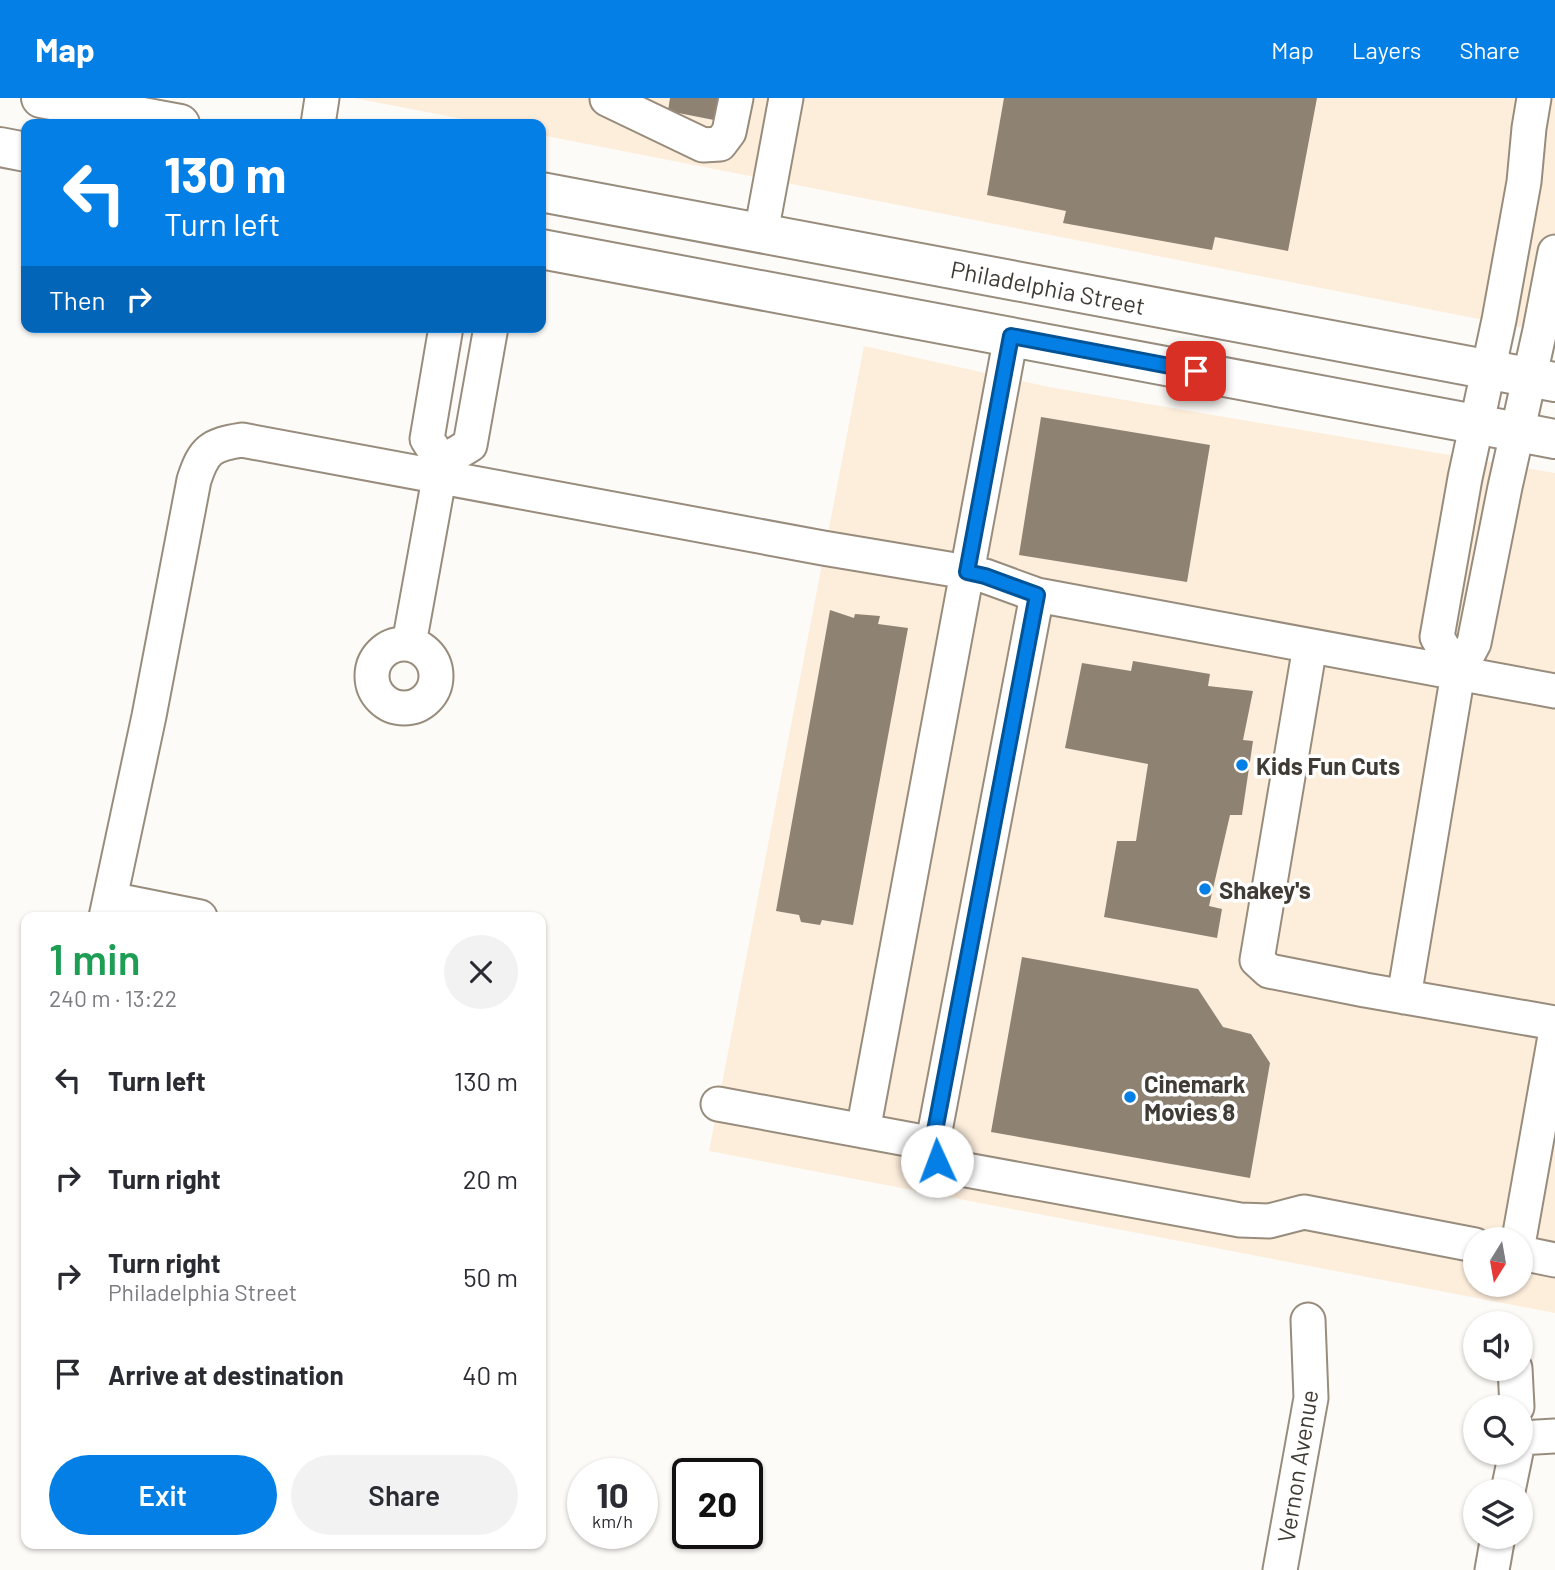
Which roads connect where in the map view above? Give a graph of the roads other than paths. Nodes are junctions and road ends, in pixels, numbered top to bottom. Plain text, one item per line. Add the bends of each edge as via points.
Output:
1 (41, 98) edge
2 (322, 98) edge
3 (736, 98) edge
4 (786, 98) edge
5 (1535, 98) edge
6 (607, 99) edge
7 (153, 119) edge
8 (319, 119) edge
9 (0, 147) edge
10 (21, 151) edge
11 (546, 193) edge
12 (761, 233) junction
13 (546, 250) edge
14 (1555, 252) edge
15 (675, 274) junction
16 (445, 333) edge
17 (490, 333) edge
18 (1011, 336) junction
19 (1487, 370) junction
20 (1542, 380) edge
21 (1476, 423) junction
22 (1517, 431) junction
23 (1555, 439) edge
24 (441, 469) junction
25 (967, 572) junction
26 (1037, 595) junction
27 (409, 644) dead end
28 (1310, 646) junction
29 (1458, 673) junction
30 (1555, 691) edge
31 (108, 908) edge
32 (149, 912) edge
33 (1404, 997) junction
34 (1555, 1023) edge
35 (1555, 1035) edge
36 (718, 1104) dead end
37 (863, 1131) junction
38 (933, 1144) junction
39 (1521, 1227) edge
40 (1463, 1243) edge
41 (1533, 1255) edge
42 (1555, 1260) edge
43 (1308, 1320) dead end
44 (1555, 1436) edge
45 (1533, 1437) edge
46 (1496, 1549) edge
47 (1280, 1570) edge
48 (1492, 1570) edge

1 - 7 main road
2 - 8 street
3 - 6 street via 729,132 720,144 711,145
4 - 12 street
5 - 19 street via 1524,182
9 - 10 main road
11 - 12 main road, Philadelphia Street
12 - 15 main road via 744,259
12 - 19 main road, Philadelphia Street
13 - 15 main road
14 - 20 street via 1540,330
15 - 18 main road
16 - 24 street via 427,439
17 - 24 street via 470,445
18 - 21 main road
18 - 25 street
19 - 20 main road, Philadelphia Street
19 - 21 street
20 - 22 street
21 - 22 main road
21 - 29 street via 1437,637
22 - 23 main road
22 - 29 street via 1474,643
24 - 25 street
24 - 27 street
24 - 31 street via 242,440 219,444 201,458
25 - 26 street
25 - 37 street
26 - 28 street
26 - 38 street
28 - 29 street
28 - 33 street via 1257,960 1269,971
29 - 30 street
29 - 33 street
31 - 32 street
33 - 34 street
35 - 39 street
36 - 37 street
37 - 38 street
38 - 40 street via 937,1161 964,1170 1240,1220 1269,1220 1304,1212
41 - 42 street
43 - 47 street, Vernon Avenue via 1311,1398
44 - 45 street
46 - 48 street

